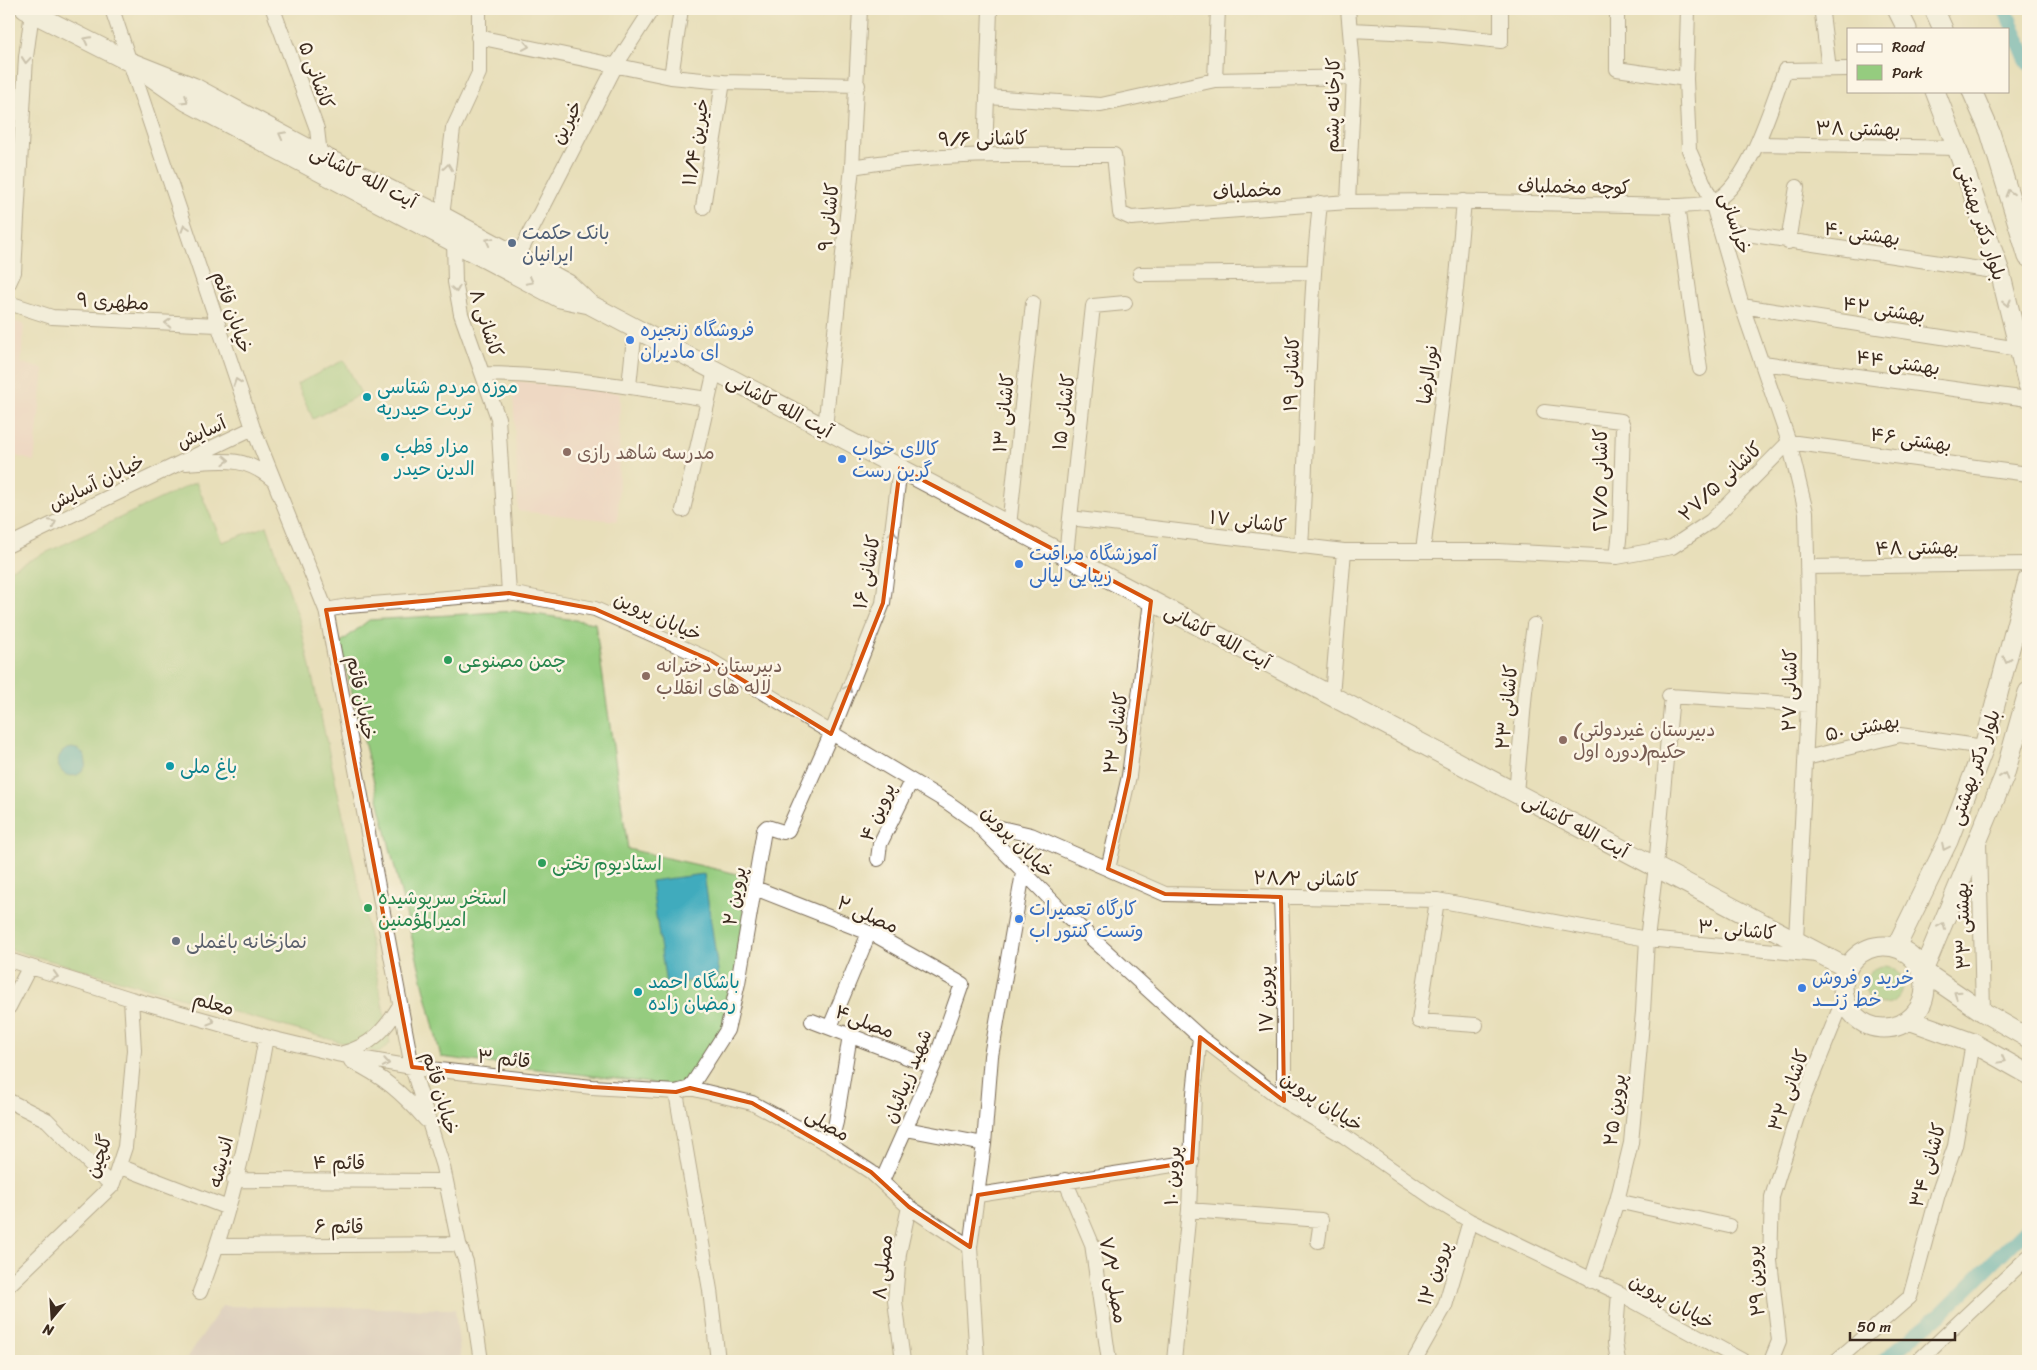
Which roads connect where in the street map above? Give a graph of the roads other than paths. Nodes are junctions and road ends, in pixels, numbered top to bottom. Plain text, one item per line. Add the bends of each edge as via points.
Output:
1 (112, 9) edge
2 (273, 9) edge
3 (478, 9) edge
4 (652, 9) edge
5 (681, 9) edge
6 (860, 9) edge
7 (990, 9) edge
8 (1218, 9) edge
9 (1348, 9) edge
10 (1501, 9) edge
11 (1617, 9) edge
12 (1688, 9) edge
13 (1897, 9) edge
14 (1934, 9) edge
15 (29, 10) edge
16 (1822, 14) dead end
17 (1906, 28) edge
18 (1943, 28) edge
19 (1351, 30) junction
20 (478, 36) junction
21 (130, 62) junction
22 (616, 65) junction
23 (1829, 69) junction
24 (1847, 69) edge
25 (671, 77) junction
26 (1354, 77) junction
27 (1686, 79) junction
28 (1214, 80) junction
29 (723, 82) junction
30 (858, 85) junction
31 (1935, 92) edge
32 (1972, 92) edge
33 (988, 97) junction
34 (1757, 144) junction
35 (1957, 148) junction
36 (320, 155) junction
37 (985, 155) junction
38 (1114, 155) joint
39 (852, 167) junction
40 (1797, 187) dead end
41 (1437, 201) joint
42 (1348, 202) junction
43 (1464, 202) junction
44 (1712, 202) junction
45 (1320, 203) junction
46 (1677, 206) junction
47 (703, 207) dead end
48 (442, 216) junction
49 (1720, 230) junction
50 (454, 240) junction
51 (1788, 242) junction
52 (518, 256) junction
53 (2028, 257) edge
54 (1313, 272) junction
55 (2000, 272) junction
56 (1140, 274) dead end
57 (9, 283) edge
58 (9, 303) edge
59 (1033, 303) dead end
60 (1125, 303) dead end
61 (589, 304) junction
62 (1742, 306) junction
63 (217, 325) junction
64 (635, 328) junction
65 (2019, 350) junction
66 (1763, 363) junction
67 (1700, 369) dead end
68 (715, 370) junction
69 (484, 374) junction
70 (630, 386) junction
71 (2028, 386) edge
72 (706, 399) junction
73 (2028, 399) edge
74 (1544, 412) dead end
75 (253, 428) junction
76 (825, 428) junction
77 (1789, 442) junction
78 (177, 464) junction
79 (900, 468) junction
80 (2028, 474) edge
81 (274, 481) junction
82 (682, 510) dead end
83 (1070, 518) junction
84 (1010, 526) junction
85 (9, 534) edge
86 (32, 534) junction
87 (9, 545) edge
88 (1301, 547) junction
89 (1344, 551) junction
90 (1424, 551) junction
91 (1066, 555) junction
92 (1616, 557) junction
93 (2028, 564) edge
94 (1807, 567) junction
95 (2028, 579) edge
96 (509, 594) junction
97 (1151, 601) junction
98 (326, 610) junction
99 (2023, 621) edge
100 (1534, 626) dead end
101 (2028, 692) edge
102 (1332, 696) junction
103 (1808, 705) junction
104 (2025, 714) edge
105 (831, 734) junction
106 (1984, 747) junction
107 (1806, 758) junction
108 (911, 781) junction
109 (1516, 793) junction
110 (974, 821) junction
111 (1979, 839) junction
112 (878, 859) dead end
113 (1656, 866) junction
114 (1108, 869) junction
115 (1023, 873) junction
116 (754, 888) junction
117 (1281, 897) junction
118 (1436, 900) junction
119 (869, 933) junction
120 (1646, 939) junction
121 (1796, 940) junction
122 (1896, 947) junction
123 (1825, 956) junction
124 (9, 960) edge
125 (29, 968) junction
126 (1847, 968) junction
127 (1923, 971) junction
128 (962, 984) joint
129 (1844, 998) junction
130 (131, 999) junction
131 (400, 1005) junction
132 (9, 1007) edge
133 (1983, 1012) junction
134 (1909, 1020) junction
135 (812, 1021) dead end
136 (1476, 1025) dead end
137 (830, 1027) junction
138 (850, 1035) junction
139 (266, 1037) junction
140 (1200, 1037) junction
141 (2028, 1038) edge
142 (1973, 1043) junction
143 (337, 1054) junction
144 (412, 1067) junction
145 (933, 1067) junction
146 (2028, 1074) edge
147 (592, 1087) joint
148 (690, 1088) junction
149 (676, 1092) junction
150 (9, 1101) edge
151 (1284, 1101) junction
152 (429, 1124) junction
153 (906, 1129) junction
154 (984, 1144) junction
155 (830, 1145) junction
156 (1192, 1162) junction
157 (119, 1166) junction
158 (234, 1180) junction
159 (1065, 1180) junction
160 (444, 1181) junction
161 (882, 1181) junction
162 (112, 1186) junction
163 (978, 1195) junction
164 (1772, 1197) joint
165 (1617, 1202) junction
166 (909, 1207) junction
167 (228, 1208) junction
168 (1189, 1210) junction
169 (1470, 1221) junction
170 (1729, 1226) dead end
171 (1318, 1241) dead end
172 (459, 1244) junction
173 (218, 1246) junction
174 (970, 1247) junction
175 (2028, 1257) edge
176 (1591, 1280) junction
177 (9, 1286) edge
178 (200, 1292) dead end
179 (1619, 1293) junction
180 (901, 1360) edge
181 (481, 1361) edge
182 (718, 1361) edge
183 (977, 1361) edge
184 (1109, 1361) edge
185 (1174, 1361) edge
186 (1414, 1361) edge
187 (1618, 1361) edge
188 (1743, 1361) edge
189 (1771, 1361) edge
190 (1836, 1361) edge
191 (1918, 1361) edge

1 - 21 street, خیابان قائم
2 - 36 street, کاشانی ۵ via 317,129
3 - 20 street
4 - 22 street, خیرین
5 - 25 street
6 - 30 street, کاشانی ۹
7 - 33 street
8 - 28 street
9 - 19 street, کارخانه پشم
10 - 19 street via 1501,41
11 - 27 street via 1617,69
12 - 27 street, خراسانی
13 - 17 main road
14 - 18 main road
21 -> 15 main road, آیت الله کاشانی
15 -> 57 street via 14,272
16 - 23 street
19 - 26 street, کارخانه پشم
20 -> 22 street
48 -> 20 street via 453,129 479,73
36 -> 21 main road, آیت الله کاشانی via 193,86
21 -> 50 main road, آیت الله کاشانی via 186,102
63 -> 21 street, خیابان قائم
22 - 25 street
22 - 52 street, خیرین
23 - 24 street
23 - 34 street via 1785,70
25 - 29 street
26 - 28 street
26 - 42 street, کارخانه پشم
27 - 44 street, خراسانی via 1689,150
28 - 33 street via 1101,105
29 - 30 street
29 - 47 street, خیرین ۱۱/۴
30 - 39 street, کاشانی ۹
31 - 35 main road, بلوار دکتر بهشتی
53 -> 32 main road, بلوار دکتر بهشتی via 1990,132
33 - 37 street
34 - 35 street, بهشتی ۳۸
34 - 44 street via 1732,187
35 - 55 main road, بلوار دکتر بهشتی
36 - 48 main road, آیت الله کاشانی
37 - 38 street, کاشانی ۹/۶
37 - 39 street, کاشانی ۹/۶ via 894,160
38 - 45 street, مخملباف via 1120,213 1124,217
39 - 76 street, کاشانی ۹
40 - 51 street
41 - 42 street, مخملباف
41 - 43 street, کوچه مخملباف
42 - 45 street, مخملباف
43 - 46 street, کوچه مخملباف
43 - 90 street, نورالرضا
44 - 46 street, کوچه مخملباف
44 - 49 street, خراسانی
45 - 54 street, کاشانی ۱۹
46 - 67 street
52 -> 48 main road, آیت الله کاشانی
49 - 51 street, بهشتی ۴۰
49 - 62 street, خراسانی
50 -> 61 main road, آیت الله کاشانی via 560,298
50 -> 69 street, کاشانی ۸ via 455,282 461,314
51 - 55 street, بهشتی ۴۰
52 - 61 main road, آیت الله کاشانی via 568,284
54 - 56 street
54 - 88 street, کاشانی ۱۹
55 -> 65 main road, بلوار دکتر بهشتی
63 -> 58 street, مطهری ۹ via 52,317
59 - 84 street, کاشانی ۱۳
60 - 83 street, کاشانی ۱۵ via 1093,306
61 - 64 main road, آیت الله کاشانی
62 - 65 street, بهشتی ۴۲
62 - 66 street, خراسانی
75 -> 63 street, خیابان قائم
64 - 68 main road, آیت الله کاشانی
64 - 70 street
65 - 71 main road, بلوار دکتر بهشتی
66 - 73 street, بهشتی ۴۴
66 - 77 street, خراسانی
68 - 72 street
68 - 76 main road, آیت الله کاشانی
69 - 70 street via 528,374
69 - 96 street, کاشانی ۸ via 498,418
70 - 72 street
72 - 82 street
74 - 92 street, کاشانی ٢٧/٥ via 1621,421 1620,531
75 - 78 street, آسایش
75 - 81 street, خیابان قائم
76 - 79 main road, آیت الله کاشانی
77 - 80 street, بهشتی ۴۶
77 - 92 street, کاشانی ۲۷/۵ via 1711,520 1672,547
77 - 94 street, کاشانی ۲۷ via 1806,512
78 -> 81 street, آسایش via 220,459 238,461 258,468
86 -> 78 street, خیابان آسایش
79 - 84 main road, آیت الله کاشانی
105 -> 79 street, کاشانی ۱۶ via 883,603
81 - 98 street, خیابان قائم
83 - 88 street, کاشانی ۱۷
83 - 91 street, کاشانی ۱۵
84 - 91 main road, آیت الله کاشانی
85 - 86 street, خیابان آسایش
86 - 87 street, خیابان آسایش
88 - 89 street, کاشانی ۱۷
89 - 90 street, کاشانی ۱۷
89 - 102 street
90 - 92 street, کاشانی ۲۷/۵
91 - 97 main road, آیت الله کاشانی
93 - 94 street, بهشتی ۴۸
94 - 103 street, کاشانی ۲۷
95 - 99 main road, بلوار دکتر بهشتی
96 - 98 street, خیابان پروین
96 - 105 street, خیابان پروین via 595,609 708,659
97 - 102 main road, آیت الله کاشانی
97 - 114 street, کاشانی ۲۲ via 1129,776
98 - 131 street, خیابان قائم
99 -> 106 main road, بلوار دکتر بهشتی
100 - 109 street, کاشانی ۲۳
101 - 104 main road, بلوار دکتر بهشتی
102 - 109 main road, آیت الله کاشانی
103 - 107 street, کاشانی ۲۷
103 - 113 street, پروین ۲۵ via 1670,696
111 -> 104 main road, بلوار دکتر بهشتی
105 - 108 street, خیابان پروین
105 - 116 street, پروین ۲ via 788,830 765,828
106 - 107 street, بهشتی ۵۰ via 1900,735
106 -> 122 main road, بلوار دکتر بهشتی via 1948,840
107 - 121 street, کاشانی ۲۷
108 - 110 street, خیابان پروین
108 - 112 street, پروین ۴ via 880,844
109 - 113 main road, آیت الله کاشانی
110 - 114 street, کاشانی ۲۸/۲ via 1031,835
110 - 115 street, خیابان پروین
127 -> 111 main road, بلوار دکتر بهشتی
111 - 133 street, بهشتی ۳۳
113 - 120 street, پروین ۲۵
113 - 121 main road, آیت الله کاشانی
114 - 117 street, کاشانی ۲۸/۲ via 1165,894
115 - 140 street, خیابان پروین
115 - 154 street via 991,1056
116 - 119 street, مصلی ۲
116 - 148 street, پروین ۲ via 727,1030
117 - 118 street, کاشانی ۲۸/۲
117 - 151 street, پروین ۱۷
118 - 120 street, کاشانی ۲۸/۲
118 - 136 street via 1419,1020
119 - 128 street, مصلی ۲
119 - 137 street
120 - 123 street, کاشانی ۳۰
120 - 165 street, پروین ۲۵ via 1631,1143
121 - 123 main road, آیت الله کاشانی
122 - 126 main road via 1868,948
122 - 127 main road via 1916,960
123 - 126 main road, آیت الله کاشانی
124 - 125 street, معلم
125 -> 130 street, معلم
125 - 132 street
126 - 129 main road via 1843,980
133 -> 127 main road
127 - 134 main road via 1926,983 1924,998
128 - 145 street, شهید زیبائیان
129 - 134 main road via 1854,1016 1875,1027 1887,1028
129 - 164 street, کاشانی ۳۲ via 1800,1107
130 -> 139 street, معلم
130 - 157 street, گلچین via 134,1059 125,1146
131 - 143 street via 376,1038 357,1050
131 - 144 street, خیابان قائم
133 - 141 main road
134 - 142 main road
135 - 137 street, مصلی۴
137 - 138 street, مصلی۴
138 - 145 street, مصلی۴
138 - 155 street
139 - 143 street, معلم
139 - 158 street, اندیشه via 254,1104
140 - 151 street, خیابان پروین
140 - 156 street, پروین ۱۰
142 -> 146 main road
142 - 190 street, کاشانی ۳۴ via 1955,1146 1938,1194 1910,1297
143 -> 144 street, معلم
143 - 152 street via 378,1074
144 - 147 street, قائم ۳
144 - 152 street, خیابان قائم
145 - 153 street, شهید زیبائیان
147 - 149 street, مصلی
148 - 149 street, مصلی
148 - 155 street, مصلی via 752,1103
149 - 182 street via 710,1290
150 - 162 street via 47,1120
151 - 169 street, خیابان پروین via 1344,1136 1440,1204
152 - 160 street, خیابان قائم via 443,1167
153 - 154 street
153 - 161 street, شهید زیبائیان
154 - 163 street
155 - 161 street, مصلی
156 - 159 street
156 - 168 street, پروین ۱۰
157 - 162 street, گلچین
157 - 167 street
158 - 160 street, قائم ۴
158 - 167 street, اندیشه
159 - 163 street
159 - 184 street, مصلی ۷/۲ via 1092,1244
160 - 172 street, خیابان قائم
161 - 166 street, مصلی
162 - 177 street, گلچین
163 - 174 street
164 - 189 street, پروین ۲۹ via 1770,1261 1778,1341
165 - 170 street
165 - 176 street, پروین ۲۵
166 - 174 street, مصلی
166 - 180 street, مصلی ۸ via 899,1253 895,1301
167 - 173 street, اندیشه
168 - 171 street via 1322,1220
168 - 185 street, پروین ۱۰
169 - 176 street, خیابان پروین
169 - 186 street, پروین ۱۲ via 1445,1306
172 - 173 street, قائم ۶
172 - 181 street, خیابان قائم via 466,1262
173 - 178 street, اندیشه
174 - 183 street
175 - 191 street
176 - 179 street, خیابان پروین
179 - 187 street via 1615,1343
179 - 188 street, خیابان پروین

